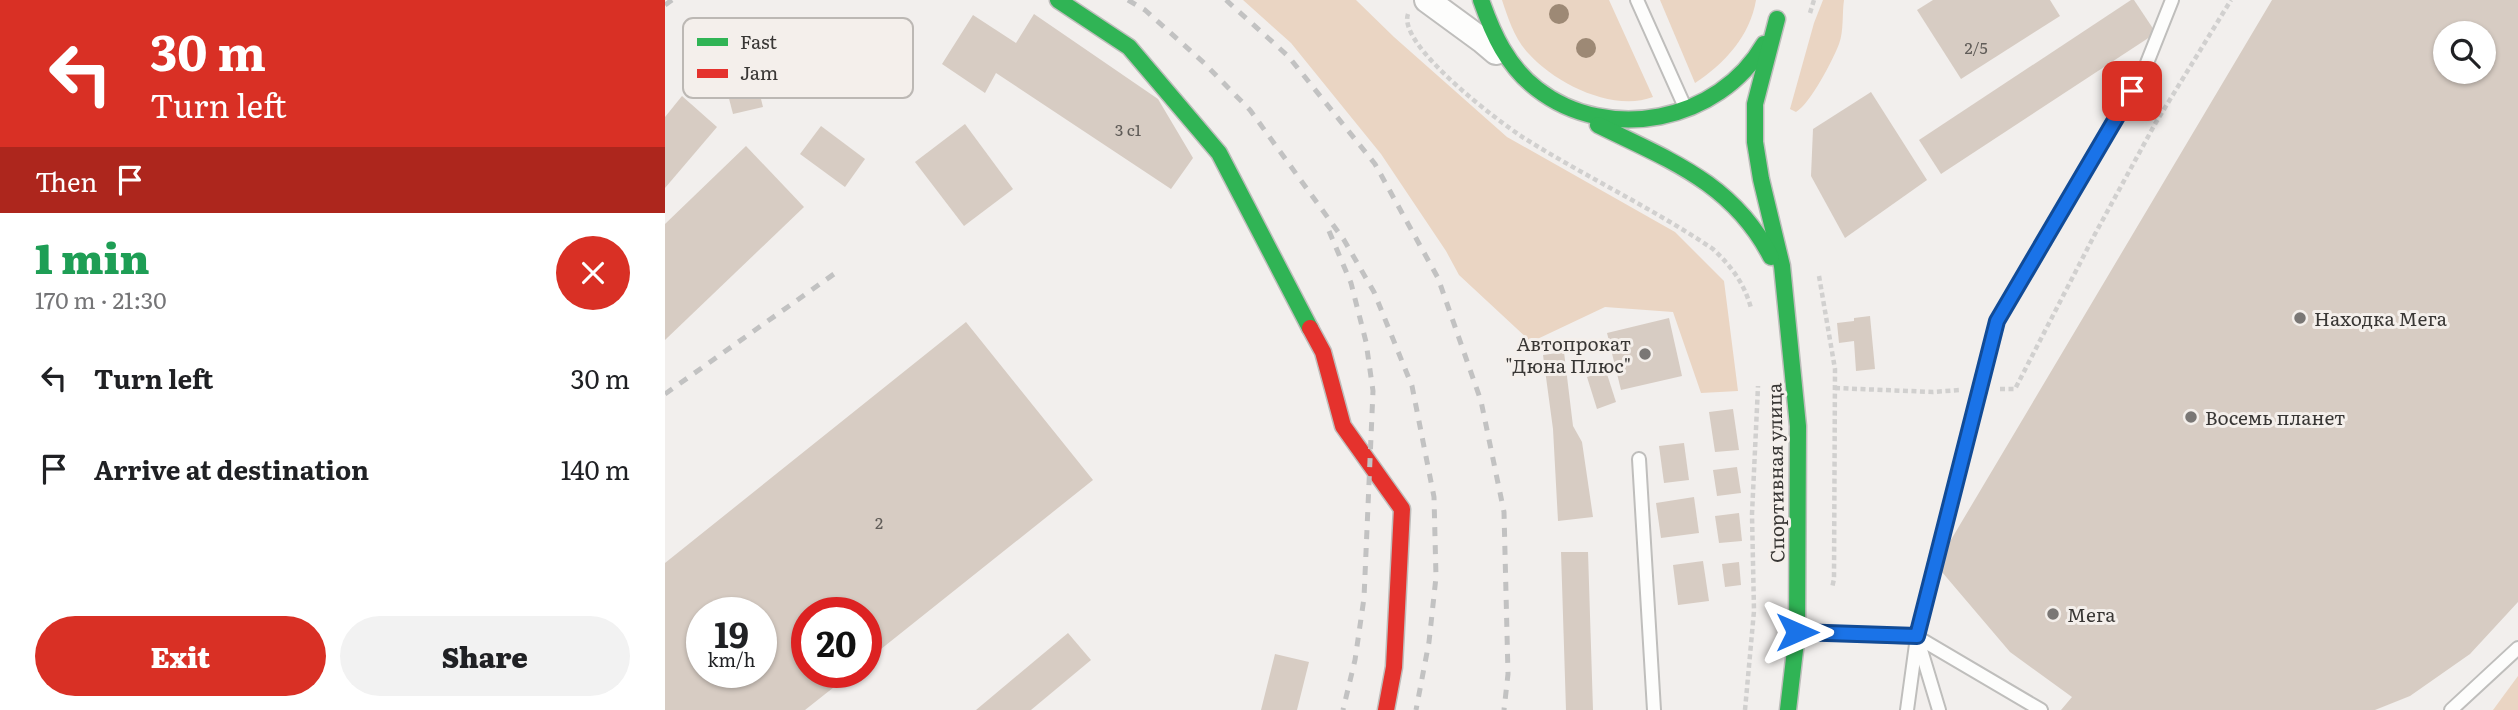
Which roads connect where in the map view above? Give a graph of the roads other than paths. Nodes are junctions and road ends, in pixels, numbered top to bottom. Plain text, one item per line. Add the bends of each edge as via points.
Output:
1 (1059, 0) edge
2 (1481, 0) edge
3 (1637, 0) edge
4 (2172, 0) edge
5 (1418, 5) edge
6 (1780, 9) edge
7 (1514, 69) junction
8 (1556, 103) junction
9 (1686, 111) junction
10 (1788, 320) junction
11 (1639, 458) dead end
12 (1797, 632) junction
13 (1917, 636) junction
14 (2518, 648) edge
15 (1386, 710) edge
16 (1654, 710) edge
17 (1788, 710) edge
18 (1907, 710) edge
19 (1939, 710) edge
20 (2041, 710) edge
21 (2451, 710) edge

1 - 15 main road via 1129,47 1219,153 1323,352 1343,426 1402,509 1394,667
2 - 7 main road via 1485,21
3 - 9 lane
4 - 13 lane via 2145,68 1997,321
5 - 7 street via 1483,40
6 - 9 main road via 1756,58 1727,89
6 - 10 main road, Спортивная улица via 1755,104 1755,142 1782,266
7 - 8 main road
8 - 9 main road via 1601,119 1645,122
8 - 10 main road, Спортивная улица via 1693,174 1726,197 1750,221 1769,251
10 - 12 main road, Спортивная улица via 1798,426
11 - 16 lane
12 - 13 lane
12 - 17 main road, Спортивная улица
13 - 18 lane
13 - 19 lane
13 - 20 lane
14 - 21 lane

